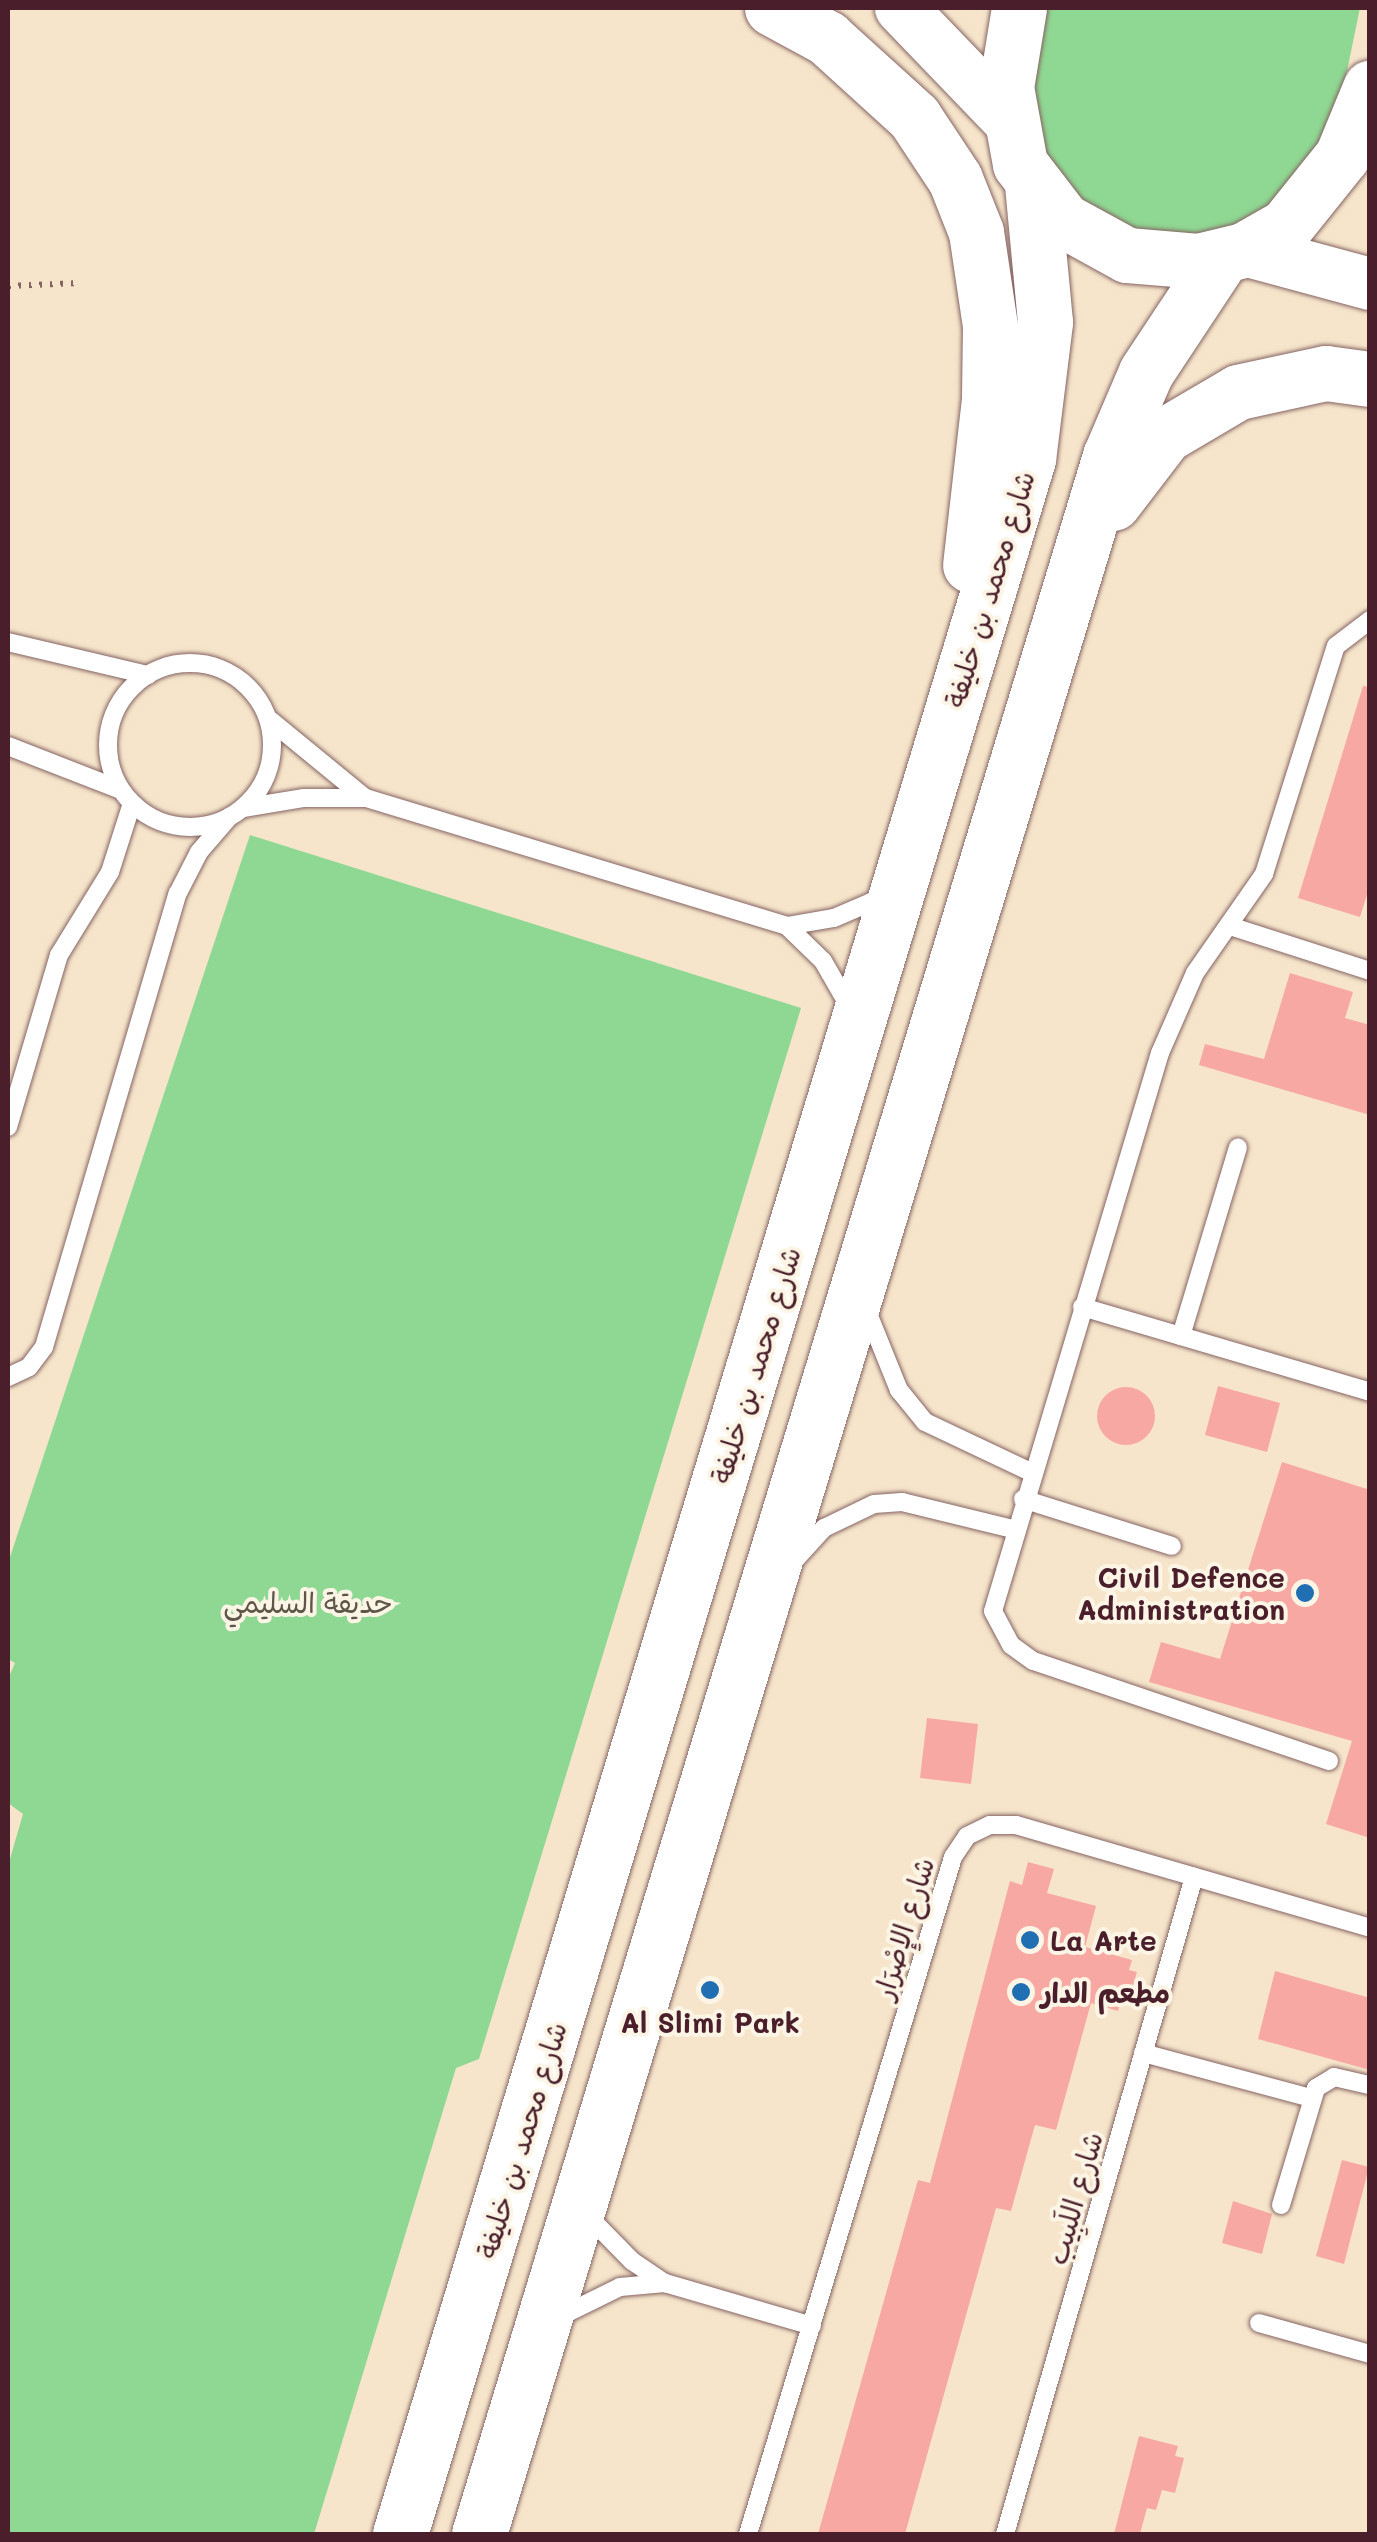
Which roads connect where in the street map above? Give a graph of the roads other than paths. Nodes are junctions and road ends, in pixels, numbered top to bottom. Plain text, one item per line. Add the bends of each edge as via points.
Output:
1 (772, 8) edge
2 (901, 8) edge
3 (1018, 8) edge
4 (1370, 88) edge
5 (1006, 118) junction
6 (1032, 185) junction
7 (1233, 253) junction
8 (1370, 284) edge
9 (1370, 379) edge
10 (1076, 566) junction
11 (1370, 620) edge
12 (8, 642) edge
13 (970, 649) junction
14 (148, 675) junction
15 (268, 719) junction
16 (8, 746) edge
17 (127, 796) junction
18 (366, 798) junction
19 (236, 812) junction
20 (899, 887) junction
21 (787, 926) junction
22 (1233, 927) junction
23 (1370, 971) edge
24 (857, 1026) junction
25 (8, 1126) edge
26 (1238, 1146) dead end
27 (858, 1287) junction
28 (1082, 1307) junction
29 (1181, 1336) junction
30 (8, 1378) edge
31 (1370, 1392) edge
32 (1031, 1472) junction
33 (1023, 1499) junction
34 (1014, 1529) junction
35 (1172, 1546) dead end
36 (767, 1590) junction
37 (1328, 1761) dead end
38 (1194, 1877) junction
39 (1370, 1928) edge
40 (1143, 2053) junction
41 (1370, 2085) edge
42 (1312, 2098) junction
43 (578, 2204) junction
44 (1282, 2206) dead end
45 (666, 2282) junction
46 (1260, 2323) dead end
47 (812, 2326) junction
48 (540, 2330) junction
49 (1370, 2354) edge
50 (400, 2534) edge
51 (479, 2534) edge
52 (748, 2534) edge
53 (1006, 2534) edge

1 - 13 highway via 827,38 914,118 954,178 976,232 990,326 989,398 970,569
2 - 5 main road
3 - 5 highway
4 - 7 highway via 1324,183 1286,226
5 - 6 highway
6 - 7 highway via 1064,220 1104,246 1174,263
6 - 13 highway, شارع محمد بن خليفة via 1046,322 1037,413
7 - 8 main road
7 - 10 highway via 1140,386
9 - 10 highway via 1281,379 1206,408 1148,452
10 - 27 highway
11 - 22 lane via 1336,646 1264,874
12 - 14 lane
13 - 20 highway, شارع محمد بن خليفة
14 - 15 lane via 194,663 218,668 257,697
14 - 17 lane via 127,692 111,727 111,766
15 - 18 lane
15 - 19 lane via 270,767
16 - 17 lane
17 - 19 lane via 178,826
17 - 25 lane via 110,872 59,955
18 - 19 lane via 304,798
18 - 21 lane
19 - 30 lane via 199,852 178,893 44,1347 29,1367
20 - 21 lane via 834,918
20 - 24 highway, شارع محمد بن خليفة
21 - 24 lane via 822,960
22 - 23 lane
22 - 28 lane via 1190,982 1160,1052
24 - 50 highway, شارع محمد بن خليفة
26 - 29 lane
27 - 32 lane via 911,1407 942,1434
27 - 36 highway
28 - 29 lane
28 - 32 lane
29 - 31 lane
32 - 33 lane
33 - 34 lane
33 - 35 lane
34 - 36 lane via 902,1502 874,1504 824,1528
34 - 37 lane via 993,1611 1022,1654
36 - 43 highway
38 - 39 lane, شارع الإِصْرَار
38 - 40 lane, شارع اللَبِيب
38 - 47 lane, شارع الإِصْرَار via 1016,1826 990,1825 967,1836 953,1858
40 - 42 lane
40 - 53 lane, شارع اللَبِيب
41 - 42 lane via 1334,2078
42 - 44 lane
43 - 45 lane via 618,2248
43 - 48 highway
45 - 47 lane
45 - 48 lane via 620,2287 577,2304
46 - 49 lane
47 - 52 lane, شارع الإِصْرَار
48 - 51 highway

